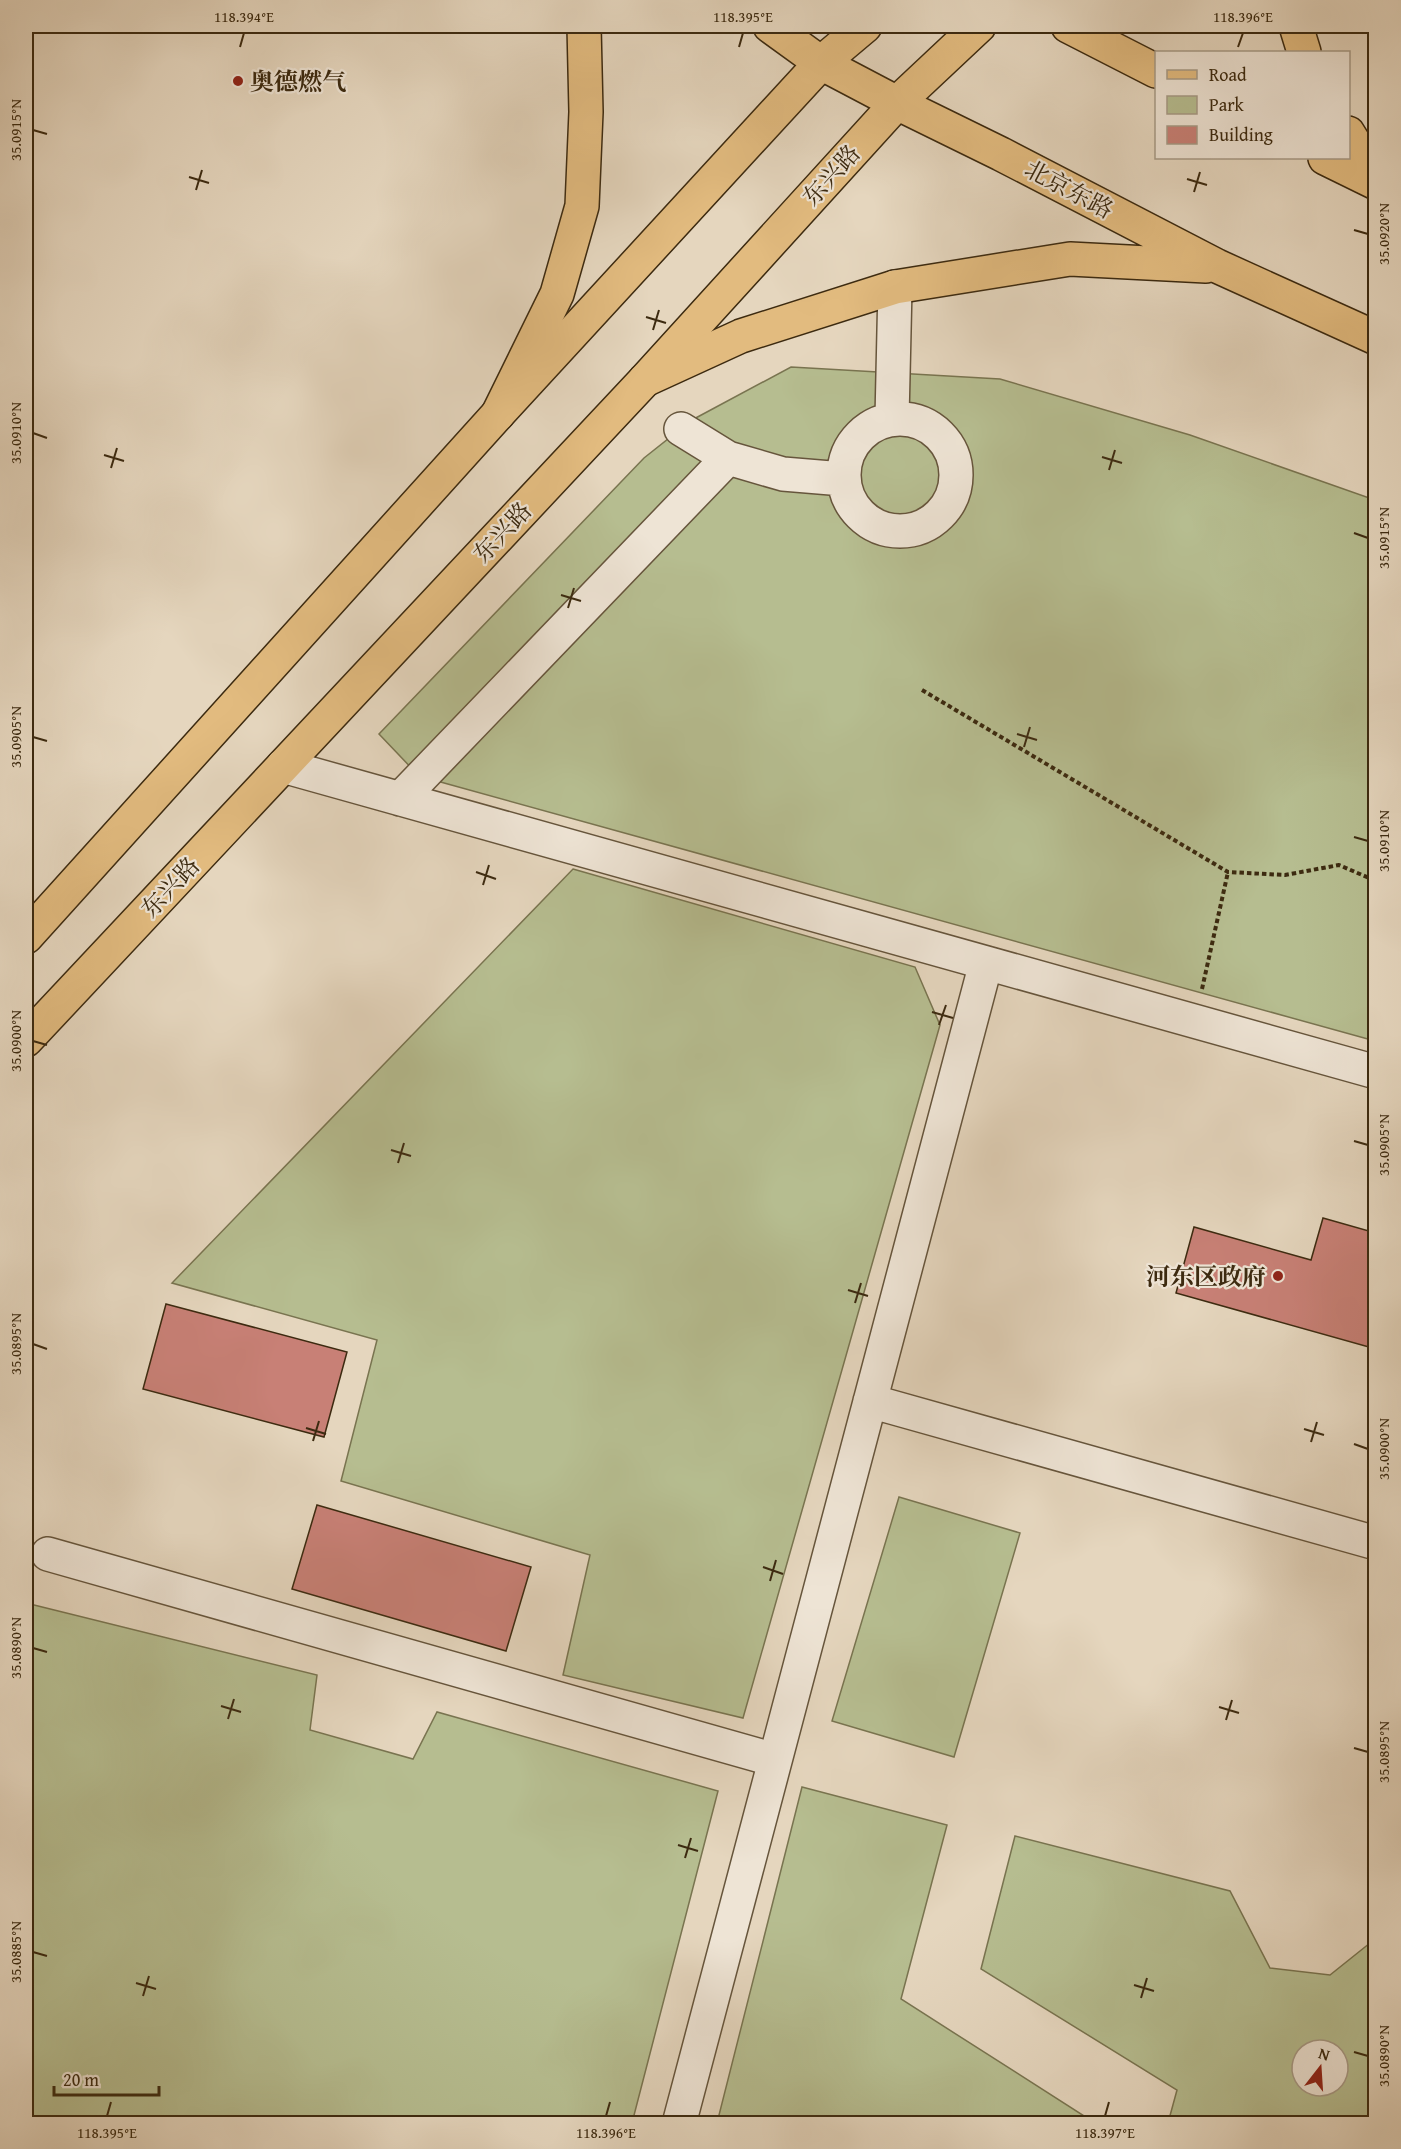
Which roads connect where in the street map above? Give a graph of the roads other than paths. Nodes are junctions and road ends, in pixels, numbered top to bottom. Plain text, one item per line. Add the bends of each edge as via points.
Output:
1 (584, 26) edge
2 (770, 26) edge
3 (865, 26) edge
4 (980, 26) edge
5 (1068, 26) edge
6 (1296, 26) edge
7 (1304, 51) edge
8 (821, 63) junction
9 (1155, 70) edge
10 (897, 103) junction
11 (1350, 136) edge
12 (1327, 159) edge
13 (1376, 178) edge
14 (1376, 183) edge
15 (1217, 266) junction
16 (895, 287) junction
17 (1376, 338) edge
18 (645, 380) junction
19 (498, 414) junction
20 (892, 418) junction
21 (681, 429) dead end
22 (728, 458) junction
23 (843, 479) junction
24 (283, 766) junction
25 (400, 799) junction
26 (26, 937) edge
27 (986, 963) junction
28 (26, 1040) edge
29 (1376, 1072) edge
30 (870, 1401) junction
31 (1376, 1543) edge
32 (48, 1554) dead end
33 (775, 1760) junction
34 (679, 2124) edge

1 - 19 main road via 582,206 558,294
2 - 8 main road, 北京东路
3 - 8 main road
4 - 10 main road, 东兴路
5 - 9 main road
6 - 7 main road
8 - 10 main road, 北京东路
8 - 19 main road
10 - 15 main road, 北京东路
10 - 18 main road, 东兴路
11 - 13 main road
12 - 14 main road
15 - 16 main road via 1070,259
15 - 17 main road, 北京东路
16 - 18 main road via 741,336
16 - 20 street
18 - 24 main road, 东兴路
19 - 26 main road
20 - 23 street via 876,423 850,446
20 - 23 street via 912,419 930,426 954,456 957,475 944,511 911,531 892,531 874,525 858,513 847,497
21 - 22 street
22 - 23 street via 783,474
22 - 25 street
24 - 25 street
24 - 28 main road, 东兴路
25 - 27 street
27 - 29 street
27 - 30 street
30 - 31 street
30 - 33 street
32 - 33 street
33 - 34 street

